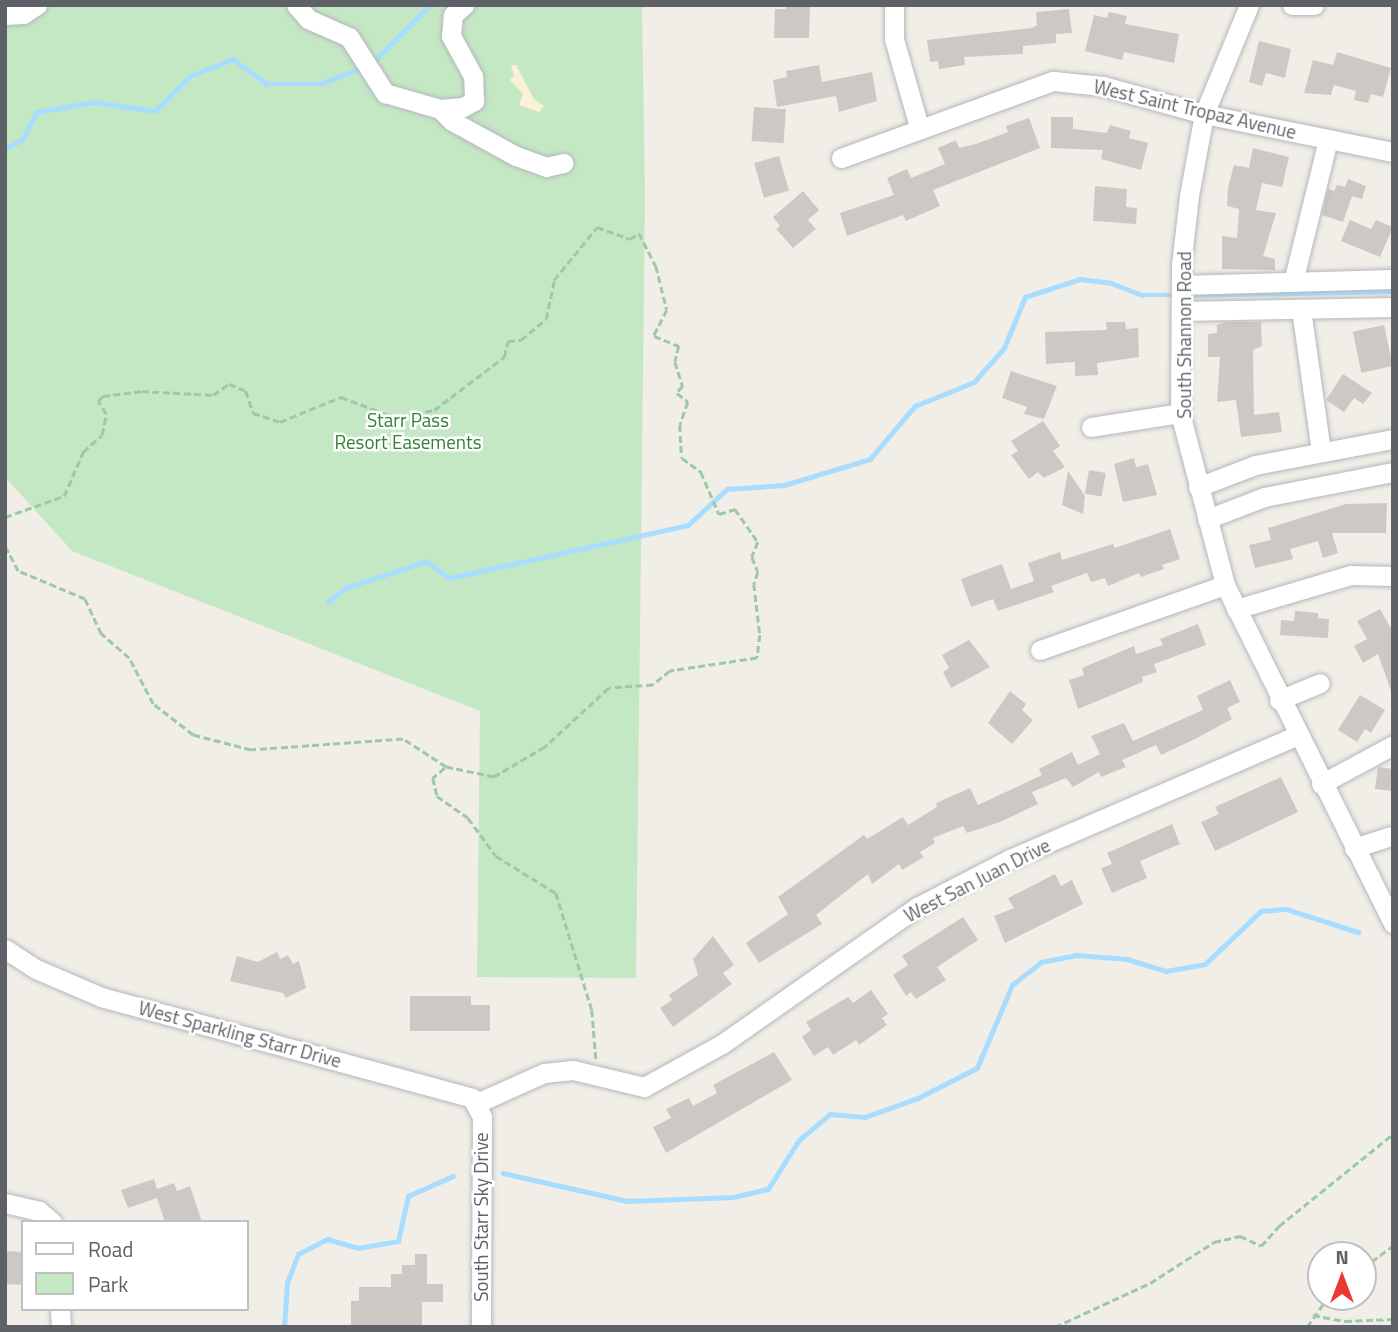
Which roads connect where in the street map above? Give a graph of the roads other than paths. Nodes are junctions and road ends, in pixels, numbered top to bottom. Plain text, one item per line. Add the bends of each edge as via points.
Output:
1 (37, 5) edge
2 (296, 5) edge
3 (464, 5) edge
4 (894, 5) edge
5 (1250, 5) edge
6 (1292, 5) edge
7 (1314, 5) edge
8 (5, 15) edge
9 (440, 109) junction
10 (1205, 114) junction
11 (919, 127) junction
12 (1328, 139) junction
13 (1393, 152) edge
14 (841, 158) dead end
15 (564, 163) dead end
16 (1393, 279) edge
17 (1293, 282) junction
18 (1181, 285) junction
19 (1393, 307) edge
20 (1301, 309) junction
21 (1181, 311) junction
22 (1180, 412) junction
23 (1091, 427) dead end
24 (1393, 439) edge
25 (1321, 451) junction
26 (1393, 472) edge
27 (1198, 487) junction
28 (1207, 519) junction
29 (1393, 576) edge
30 (1224, 585) junction
31 (1236, 609) junction
32 (1040, 650) dead end
33 (1320, 683) dead end
34 (1279, 700) junction
35 (1296, 736) junction
36 (1393, 746) edge
37 (1321, 784) junction
38 (1390, 836) dead end
39 (1354, 848) junction
40 (1393, 924) edge
41 (5, 948) edge
42 (477, 1105) junction
43 (5, 1203) edge
44 (50, 1220) edge
45 (481, 1327) edge

1 - 8 street via 23,14
2 - 9 street via 308,19 349,37 385,93
3 - 9 street via 453,15 451,36 473,76 474,101
4 - 11 street via 894,39
5 - 10 street, South Shannon Road
6 - 7 street
9 - 15 street via 452,121 516,156 546,167
10 - 11 street, West Saint Tropaz Avenue via 1103,86 1054,81
10 - 12 street, West Saint Tropaz Avenue
10 - 18 street, South Shannon Road via 1189,196
11 - 14 street, West Saint Tropaz Avenue
12 - 13 street, West Saint Tropaz Avenue
12 - 17 street
16 - 17 street
17 - 18 street
18 - 21 street, South Shannon Road
19 - 20 street
20 - 21 street
20 - 25 street
21 - 22 street, South Shannon Road
22 - 23 street
22 - 27 street, South Shannon Road
24 - 25 street
25 - 27 street via 1255,466
26 - 28 street via 1265,497
27 - 28 street, South Shannon Road
28 - 30 street, South Shannon Road
29 - 31 street via 1351,575
30 - 31 street, South Shannon Road
30 - 32 street
31 - 34 street, South Shannon Road
33 - 34 street
34 - 35 street, South Shannon Road
35 - 37 street, South Shannon Road
35 - 42 street, West San Juan Drive via 1010,859 918,907 722,1044 644,1087 573,1070 544,1073
36 - 37 street
37 - 39 street, South Shannon Road
38 - 39 street
39 - 40 street, South Shannon Road
41 - 42 street, West Sparkling Starr Drive via 57,980 101,997 462,1094
42 - 45 street, South Starr Sky Drive
43 - 44 street via 39,1211

